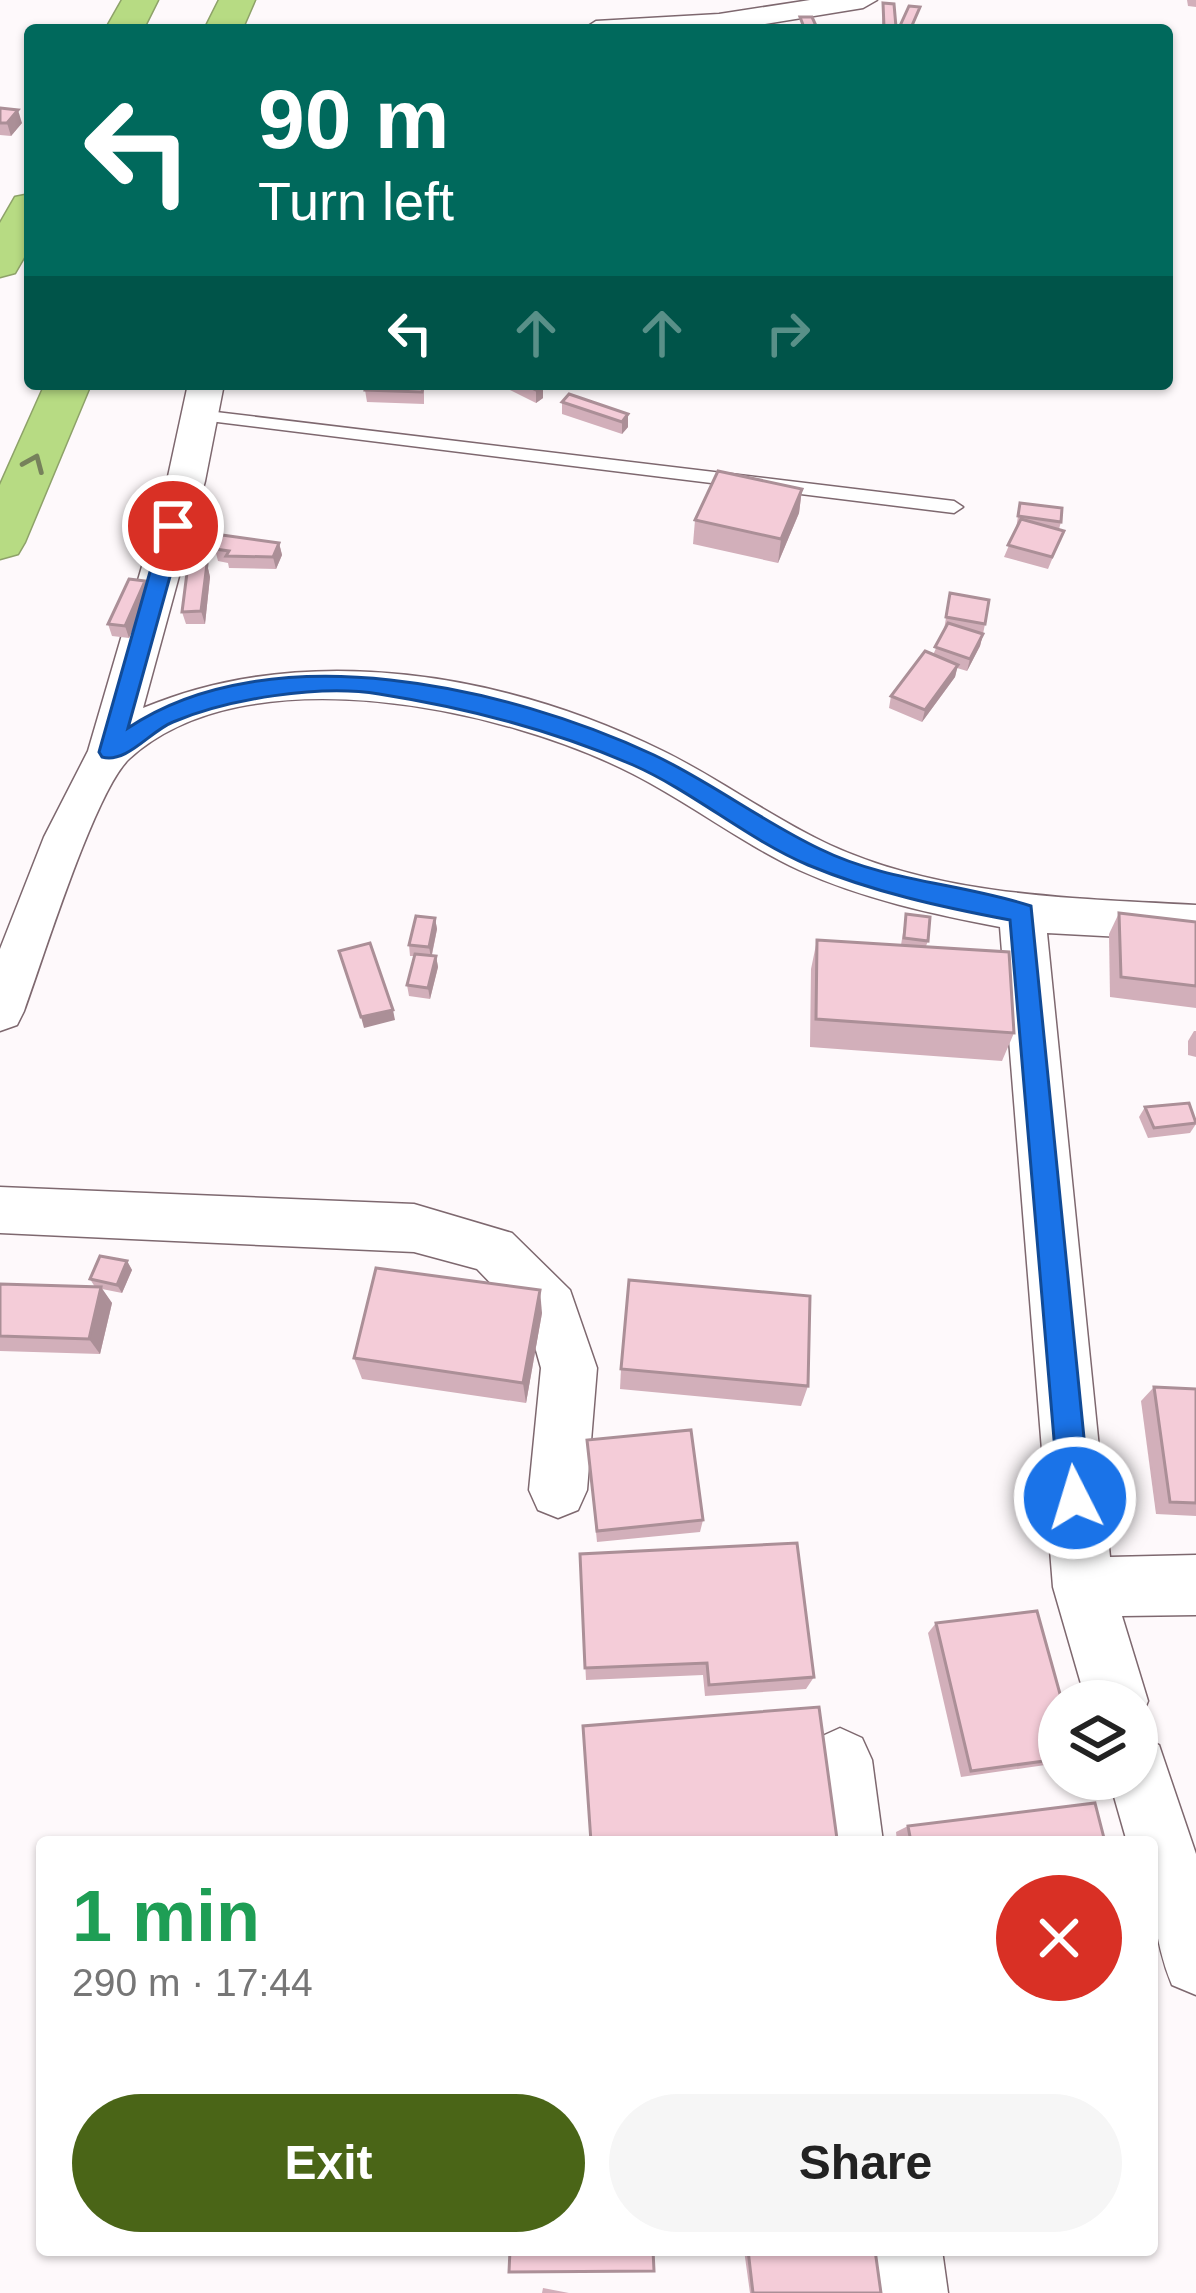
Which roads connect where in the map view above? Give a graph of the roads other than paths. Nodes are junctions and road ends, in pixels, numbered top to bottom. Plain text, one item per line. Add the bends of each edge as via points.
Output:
1 (862, 0) edge
2 (701, 24) edge
3 (18, 214) edge
4 (0, 264) edge
5 (65, 390) edge
6 (203, 399) edge
7 (954, 508) dead end
8 (0, 542) edge
9 (110, 752) junction
10 (1022, 913) junction
11 (1196, 923) edge
12 (0, 1011) edge
13 (0, 1210) edge
14 (558, 1490) dead end
15 (1196, 1585) edge
16 (1083, 1587) junction
17 (1111, 1680) edge
18 (840, 1760) dead end
19 (1147, 1800) edge
20 (850, 1836) edge
21 (1158, 1836) edge
22 (1158, 1836) edge
23 (1196, 1961) edge
24 (906, 2256) edge
25 (911, 2293) edge

1 - 2 street
3 - 4 highway
8 -> 5 highway
6 - 7 lane
6 - 9 street
9 - 10 street via 161,717 251,690 371,685 515,710 646,761 814,857 913,892
9 - 12 street via 66,837
10 - 11 street
10 - 16 street
13 - 14 street via 414,1228 493,1250 551,1308 569,1368
15 - 16 street
16 - 17 street
18 - 20 street
19 - 21 street
22 - 23 street
24 - 25 street

